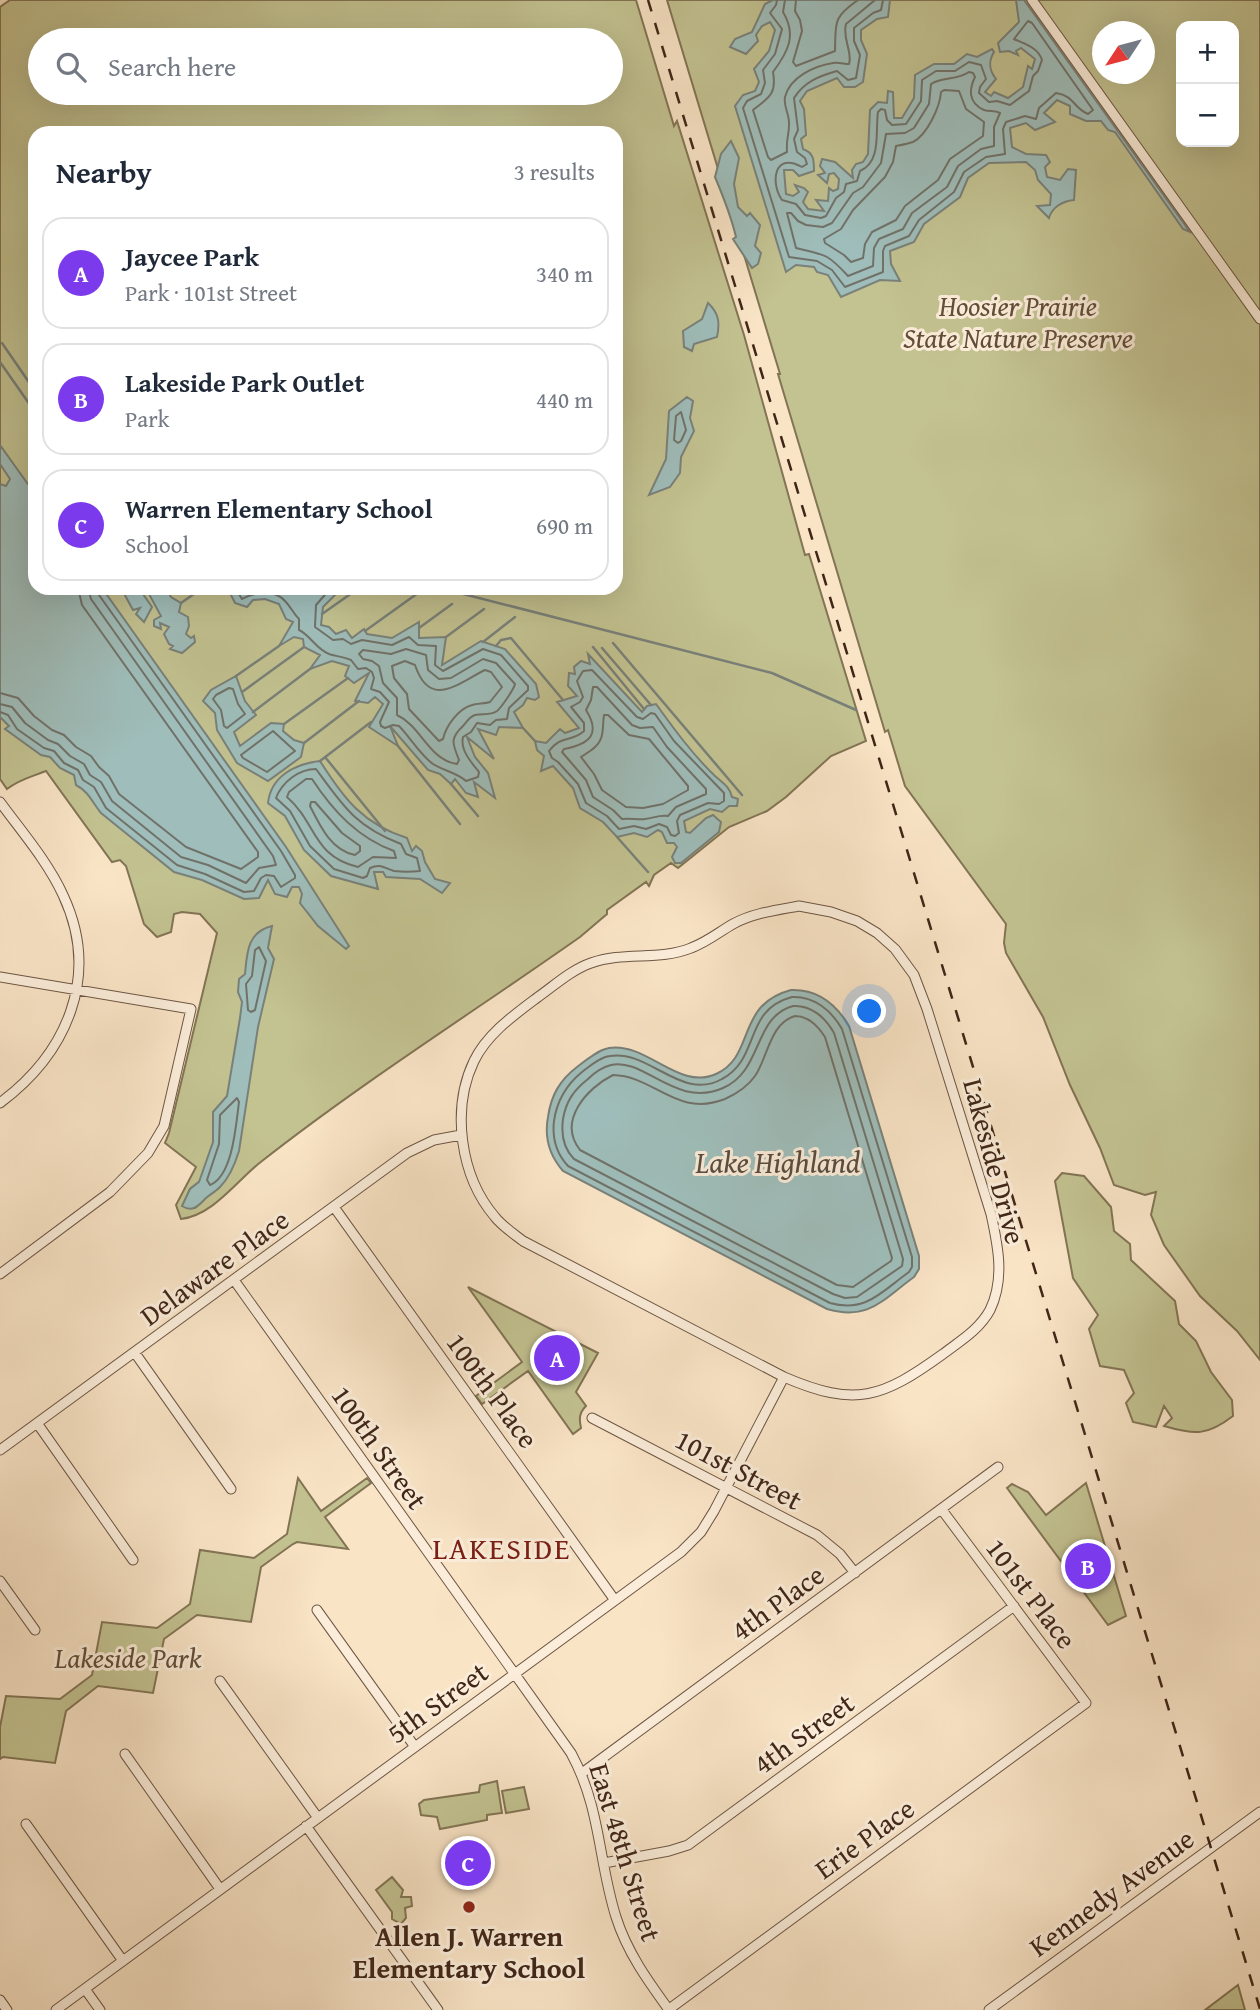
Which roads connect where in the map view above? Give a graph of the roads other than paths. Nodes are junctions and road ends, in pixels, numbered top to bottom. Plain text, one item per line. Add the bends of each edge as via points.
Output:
1 (1032, 0) edge
2 (1260, 319) edge
3 (0, 802) edge
4 (0, 977) edge
5 (76, 990) junction
6 (0, 1103) edge
7 (461, 1135) junction
8 (334, 1207) junction
9 (0, 1274) edge
10 (234, 1280) junction
11 (135, 1353) junction
12 (784, 1377) junction
13 (592, 1418) dead end
14 (37, 1423) junction
15 (0, 1450) edge
16 (998, 1467) dead end
17 (727, 1488) junction
18 (231, 1489) dead end
19 (942, 1510) junction
20 (133, 1560) dead end
21 (855, 1573) junction
22 (0, 1581) edge
23 (614, 1600) junction
24 (1014, 1606) junction
25 (317, 1610) dead end
26 (35, 1630) dead end
27 (514, 1674) junction
28 (220, 1681) dead end
29 (1086, 1703) joint
30 (415, 1747) junction
31 (125, 1754) dead end
32 (582, 1773) junction
33 (1260, 1812) edge
34 (318, 1818) junction
35 (26, 1824) dead end
36 (306, 1826) junction
37 (604, 1863) junction
38 (220, 1889) junction
39 (123, 1961) junction
40 (85, 1989) junction
41 (0, 2000) edge
42 (7, 2010) edge
43 (56, 2010) edge
44 (100, 2010) edge
45 (438, 2010) edge
46 (668, 2010) edge
47 (989, 2010) edge

1 - 2 street
3 - 5 street via 66,902 78,949
4 - 5 street
5 - 6 street via 53,1051 33,1076
5 - 9 street via 191,1009 163,1131 110,1192
7 - 8 street, Delaware Place via 434,1140 407,1153
7 - 12 street, Lakeside Drive via 477,1189 495,1218 523,1241
7 - 12 street, Lakeside Drive via 462,1102 474,1061 490,1037 512,1016 592,962 690,949 765,911 799,906 857,921 877,933 914,975 927,1009 991,1214 998,1247 996,1288 989,1310 974,1331 884,1391 840,1394
8 - 10 street, Delaware Place
8 - 23 street, 100th Place
10 - 11 street, Delaware Place
10 - 27 street, 100th Street
11 - 14 street, Delaware Place
11 - 18 street
12 - 17 street, 5th Street
13 - 17 street, 101st Street
14 - 15 street, Delaware Place
14 - 20 street
16 - 19 street, 4th Place
17 - 21 street, 101st Street via 817,1535
17 - 23 street, 5th Street via 701,1532 681,1552
19 - 21 street, 4th Place
19 - 24 street, 101st Place
21 - 32 street, 4th Place
22 - 26 street
23 - 27 street, 5th Street
24 - 29 street, 101st Place
24 - 37 street, 4th Street via 688,1845
25 - 30 street
27 - 30 street, 5th Street
27 - 32 street, East 48th Street
28 - 34 street
29 - 46 street, Erie Place
30 - 34 street, 5th Street
31 - 38 street
32 - 37 street, East 48th Street
33 - 47 street, Kennedy Avenue
34 - 36 street, 5th Street
35 - 39 street
36 - 38 street, 5th Street
36 - 45 street
37 - 46 street, East 48th Street via 623,1936
38 - 39 street, 5th Street
39 - 40 street, 5th Street
40 - 43 street, 5th Street
40 - 44 street
41 - 42 street

